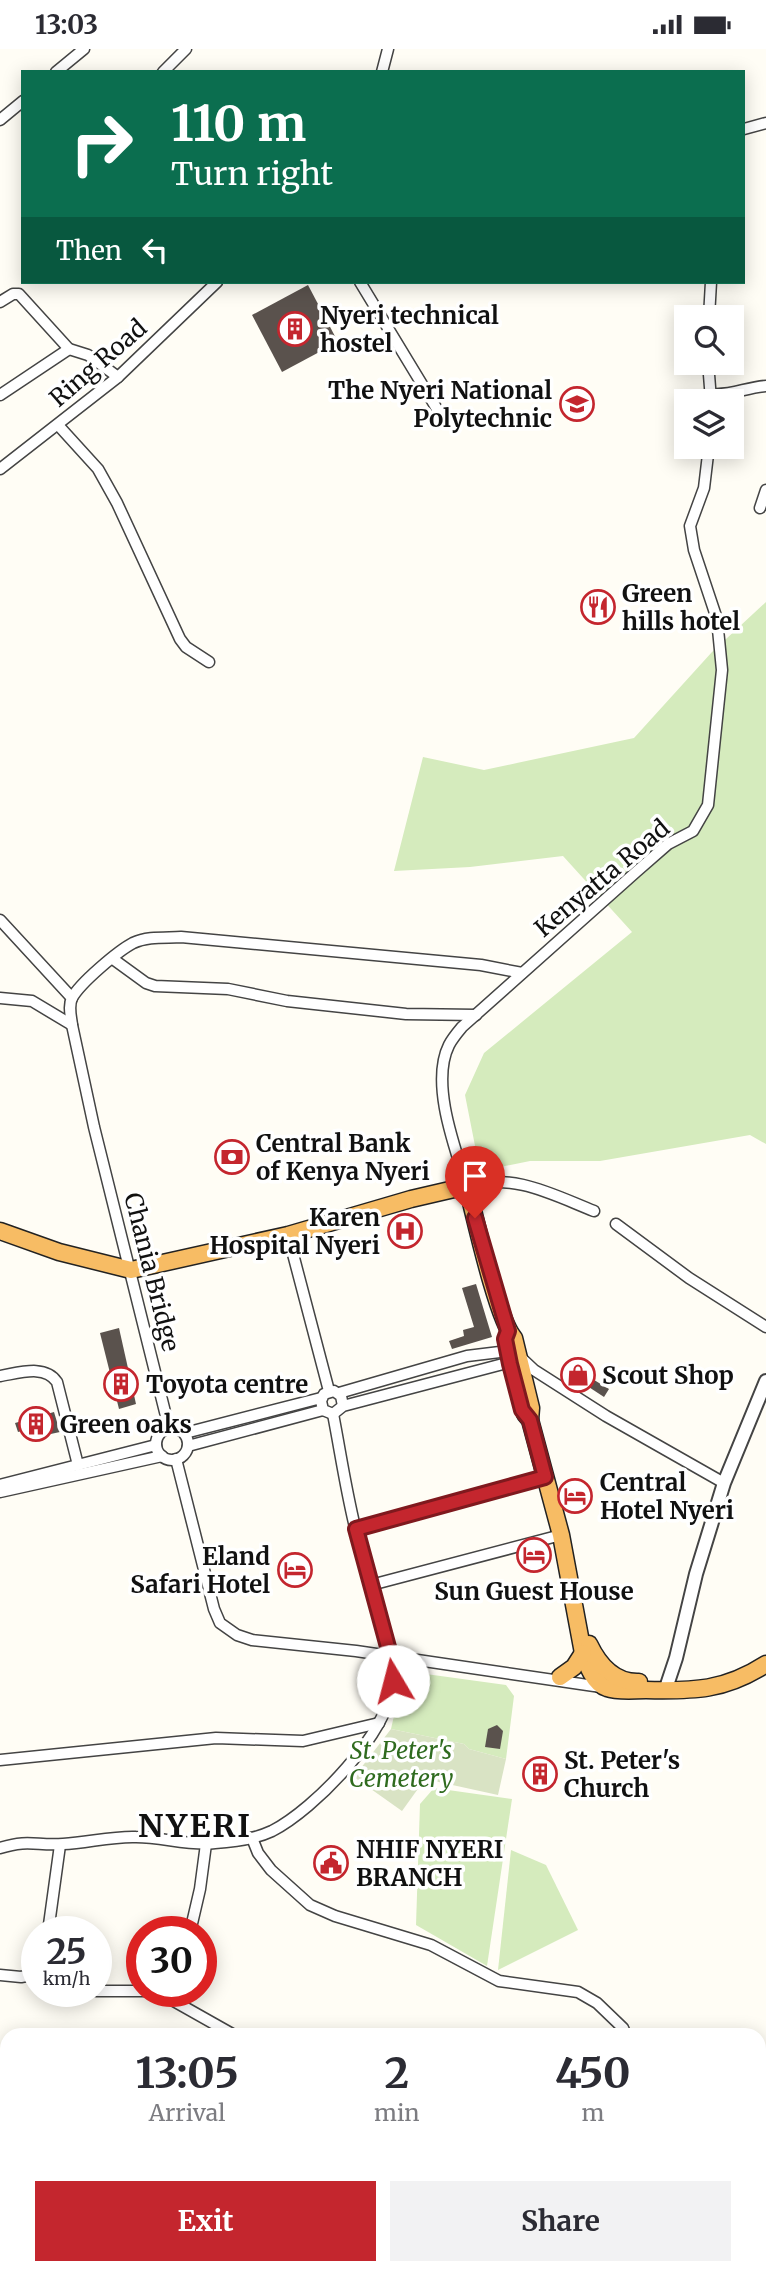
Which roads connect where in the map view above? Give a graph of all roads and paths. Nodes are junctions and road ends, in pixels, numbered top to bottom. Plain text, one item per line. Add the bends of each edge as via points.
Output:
1 (84, 49) edge
2 (186, 49) edge
3 (388, 49) edge
4 (58, 70) edge
5 (165, 70) edge
6 (383, 70) edge
7 (21, 103) edge
8 (0, 120) edge
9 (766, 123) edge
10 (745, 129) edge
11 (215, 284) edge
12 (361, 284) edge
13 (711, 284) edge
14 (0, 302) edge
15 (710, 305) edge
16 (69, 349) junction
17 (118, 377) junction
18 (766, 386) edge
19 (743, 389) edge
20 (0, 395) edge
21 (437, 409) dead end
22 (58, 425) junction
23 (707, 459) edge
24 (0, 469) edge
25 (766, 489) edge
26 (760, 507) dead end
27 (209, 662) dead end
28 (0, 920) edge
29 (113, 959) junction
30 (522, 973) junction
31 (0, 998) edge
32 (72, 998) junction
33 (476, 1015) junction
34 (72, 1025) junction
35 (467, 1186) junction
36 (593, 1211) dead end
37 (616, 1224) dead end
38 (0, 1231) edge
39 (288, 1235) junction
40 (131, 1271) junction
41 (766, 1328) edge
42 (518, 1361) junction
43 (0, 1376) edge
44 (766, 1381) edge
45 (330, 1394) junction
46 (343, 1406) junction
47 (328, 1412) junction
48 (169, 1428) junction
49 (184, 1433) junction
50 (156, 1445) junction
51 (188, 1446) junction
52 (162, 1456) junction
53 (176, 1459) junction
54 (78, 1465) junction
55 (545, 1477) junction
56 (724, 1483) junction
57 (0, 1485) edge
58 (0, 1492) edge
59 (356, 1529) junction
60 (561, 1535) junction
61 (371, 1585) junction
62 (577, 1616) junction
63 (766, 1651) edge
64 (583, 1653) junction
65 (391, 1658) junction
66 (766, 1664) edge
67 (493, 1671) junction
68 (560, 1677) junction
69 (628, 1683) junction
70 (602, 1684) junction
71 (671, 1687) junction
72 (379, 1723) junction
73 (0, 1760) edge
74 (252, 1838) junction
75 (206, 1844) junction
76 (60, 1845) junction
77 (0, 1848) edge
78 (50, 1916) edge
79 (194, 1916) edge
80 (0, 1975) edge
81 (21, 1976) edge
82 (191, 2007) edge
83 (223, 2028) edge
84 (622, 2028) edge

1 - 4 street
2 - 5 street
3 - 6 street
7 - 8 street
9 - 10 street
11 - 17 street, Ring Road
12 - 21 street
13 - 15 street
14 - 16 street via 19,294
16 - 17 street via 88,355
16 - 20 street
17 - 22 street, Ring Road
18 - 19 street
22 - 24 street, Ring Road
22 - 27 street via 98,469 180,639
23 - 30 street, Kenyatta Road via 704,488 690,526 717,619 722,670 708,805 693,831 668,844
25 - 26 street
28 - 32 street
29 - 30 street via 134,943 181,937 481,965
29 - 32 street
29 - 33 street via 155,986 228,989 287,1001 406,1014
30 - 33 street, Kenyatta Road
31 - 34 street via 32,1001
32 - 34 street, Chania Bridge
33 - 35 street, Kenyatta Road via 449,1044 443,1069 443,1097
34 - 40 street, Chania Bridge
35 - 36 street via 486,1181 516,1183
35 - 39 highway
35 - 42 highway
37 - 41 street
38 - 40 highway
39 - 40 highway
39 - 45 street
40 - 48 street, Chania Bridge
42 - 45 street via 467,1356
42 - 46 street
42 - 55 highway
42 - 56 street
43 - 54 street via 44,1370 52,1374
44 - 56 street
45 - 46 street via 343,1399
45 - 47 street
45 - 49 street
46 - 47 street
47 - 51 street
47 - 59 street
48 - 49 street
48 - 50 street via 158,1436
49 - 51 street
50 - 52 street
50 - 54 street
51 - 53 street
52 - 53 street
52 - 58 street
53 - 65 street via 220,1623 252,1640
54 - 57 street
55 - 59 street
55 - 60 highway
56 - 71 street via 696,1574
59 - 61 street
60 - 61 street
60 - 62 highway
61 - 65 street
62 - 64 highway
62 - 69 highway via 598,1663
63 - 71 highway via 735,1674
64 - 68 highway
64 - 70 highway via 587,1667
65 - 67 street
65 - 72 street via 391,1694
66 - 71 highway via 726,1685
67 - 68 street
67 - 70 street
68 - 70 street
69 - 70 street
69 - 71 highway
70 - 71 highway
72 - 73 street via 303,1741 216,1738
72 - 74 street via 337,1779 310,1806
74 - 75 street
74 - 84 street via 271,1870 310,1905 431,1945 499,1981 578,1992 597,2003
75 - 76 street via 136,1837
75 - 79 street
76 - 77 street via 22,1841
76 - 78 street
80 - 81 street
82 - 83 street

